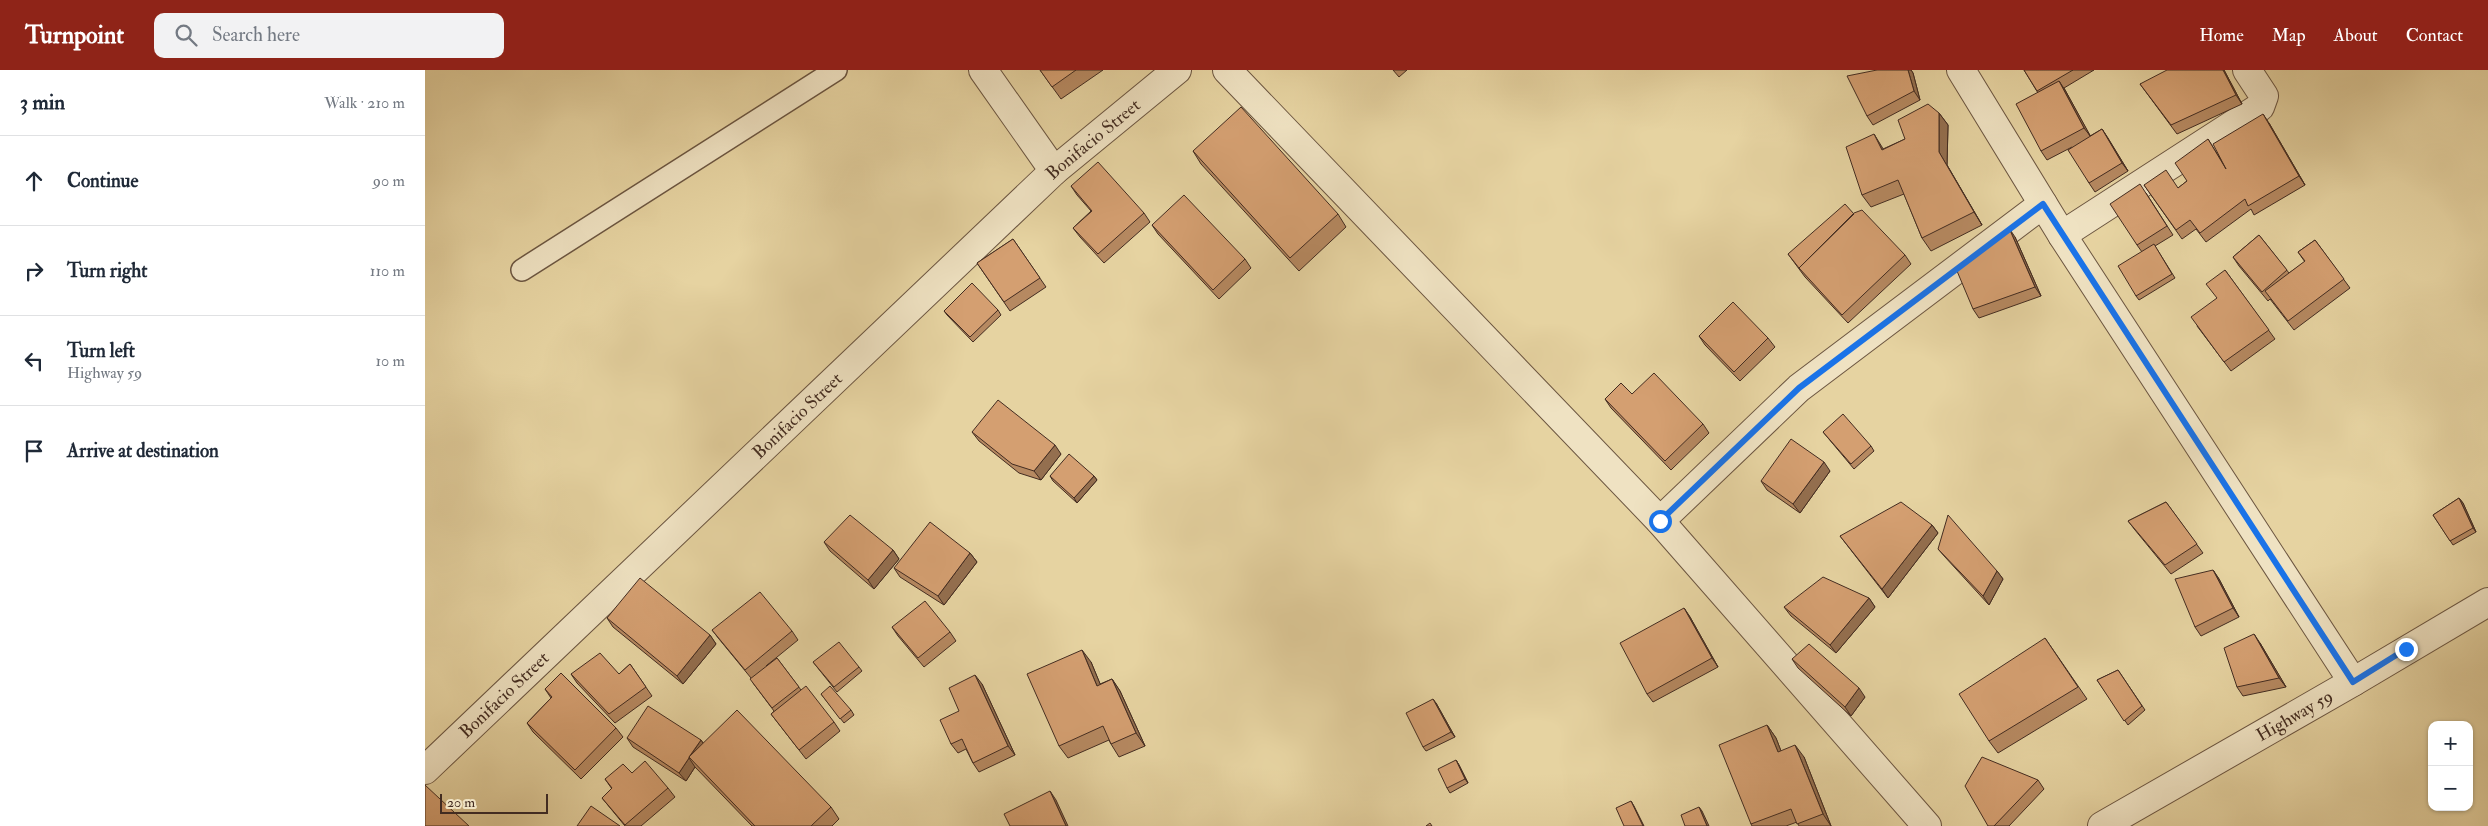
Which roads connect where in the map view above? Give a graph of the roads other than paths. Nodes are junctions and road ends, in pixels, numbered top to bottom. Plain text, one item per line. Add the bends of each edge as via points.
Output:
1 (836, 70) edge
2 (983, 70) edge
3 (1177, 70) edge
4 (1227, 70) edge
5 (1961, 70) edge
6 (2247, 70) edge
7 (1054, 171) junction
8 (2043, 204) junction
9 (2062, 235) junction
10 (522, 270) dead end
11 (1660, 521) junction
12 (2488, 602) edge
13 (2353, 682) junction
14 (425, 770) edge
15 (1927, 826) edge
16 (2102, 826) edge

1 - 10 lane
2 - 7 street
3 - 7 street, Bonifacio Street
4 - 11 street
5 - 8 street
6 - 9 street via 2265,96 2260,107
7 - 14 street, Bonifacio Street
8 - 9 street
8 - 11 street via 1799,388
9 - 13 street
11 - 15 street
12 - 13 street, Highway 59
13 - 16 street, Highway 59

